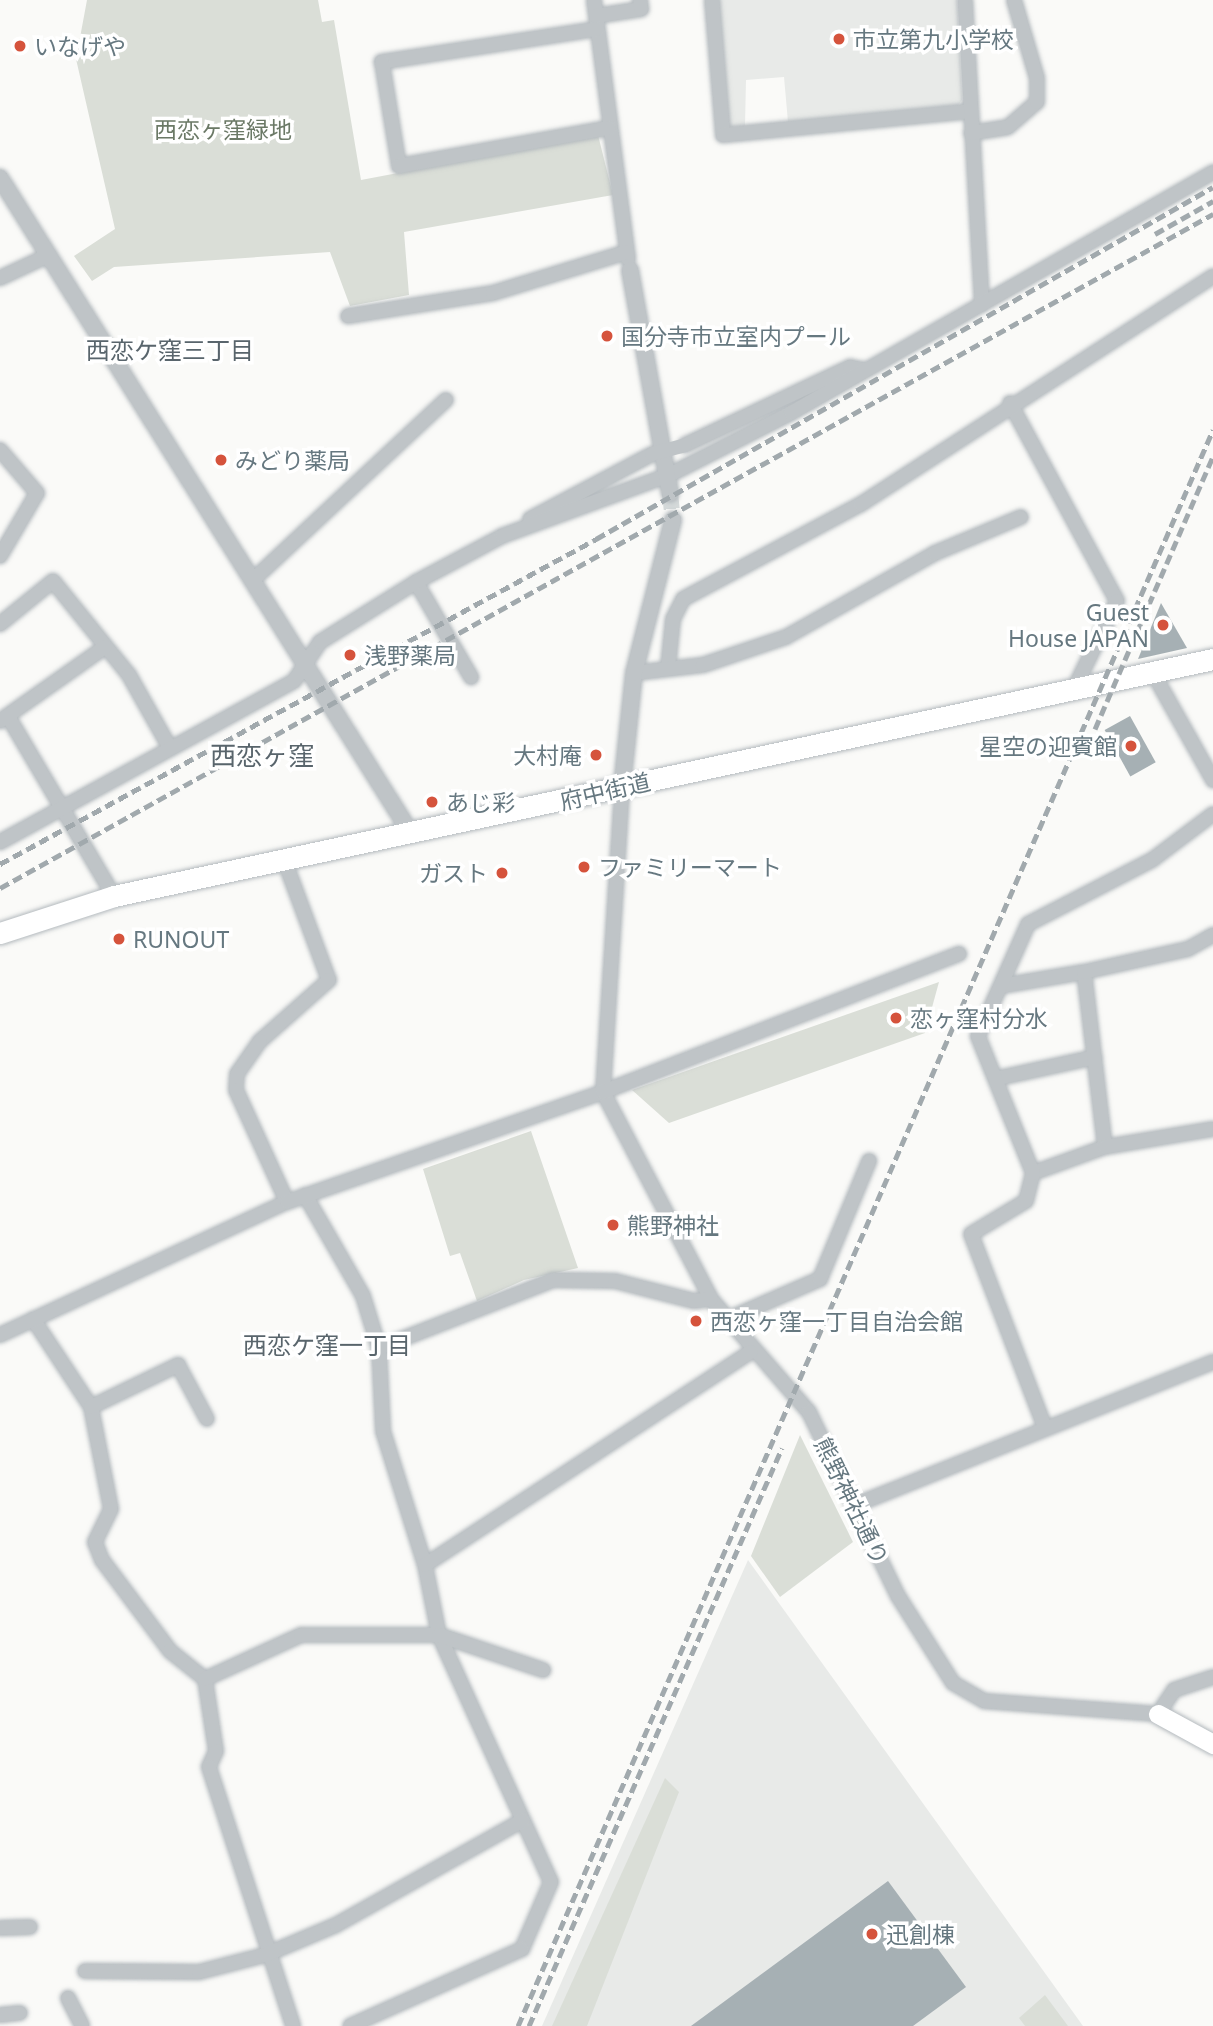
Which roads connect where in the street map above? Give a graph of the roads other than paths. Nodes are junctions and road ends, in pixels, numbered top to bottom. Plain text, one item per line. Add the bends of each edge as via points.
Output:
1 (594, 0) edge
2 (640, 0) edge
3 (712, 0) edge
4 (965, 0) edge
5 (1014, 0) edge
6 (596, 23) junction
7 (970, 111) junction
8 (609, 128) junction
9 (971, 133) junction
10 (1213, 172) edge
11 (0, 178) edge
12 (627, 252) junction
13 (49, 255) junction
14 (630, 270) joint
15 (1213, 276) edge
16 (0, 278) edge
17 (982, 305) junction
18 (348, 316) dead end
19 (865, 370) junction
20 (446, 400) dead end
21 (1010, 403) junction
22 (0, 450) edge
23 (669, 475) junction
24 (670, 493) tunnel mouth
25 (1021, 517) dead end
26 (673, 520) tunnel mouth
27 (508, 533) junction
28 (0, 556) edge
29 (255, 578) junction
30 (416, 582) junction
31 (0, 624) edge
32 (105, 647) junction
33 (306, 659) junction
34 (1213, 659) edge
35 (668, 668) junction
36 (634, 673) junction
37 (1153, 673) junction
38 (471, 677) dead end
39 (1072, 693) junction
40 (5, 719) edge
41 (170, 748) junction
42 (1213, 780) edge
43 (622, 787) junction
44 (63, 807) junction
45 (1213, 814) edge
46 (412, 835) junction
47 (0, 842) edge
48 (285, 862) junction
49 (114, 896) junction
50 (0, 933) edge
51 (1213, 935) edge
52 (959, 954) dead end
53 (1084, 972) junction
54 (1001, 986) junction
55 (1095, 1057) junction
56 (999, 1078) junction
57 (603, 1092) junction
58 (1213, 1129) edge
59 (1105, 1147) junction
60 (869, 1161) dead end
61 (1033, 1173) junction
62 (305, 1195) junction
63 (287, 1202) junction
64 (711, 1299) junction
65 (33, 1319) junction
66 (726, 1320) junction
67 (0, 1335) edge
68 (379, 1348) junction
69 (751, 1352) junction
70 (1213, 1362) edge
71 (91, 1407) junction
72 (207, 1419) dead end
73 (1044, 1425) junction
74 (853, 1506) junction
75 (425, 1565) junction
76 (439, 1635) junction
77 (543, 1670) dead end
78 (1213, 1677) edge
79 (205, 1679) junction
80 (1158, 1714) junction
81 (1213, 1744) edge
82 (523, 1821) junction
83 (30, 1927) dead end
84 (0, 1928) edge
85 (265, 1955) junction
86 (85, 1971) dead end
87 (68, 1998) dead end
88 (20, 2013) dead end
89 (0, 2015) edge
90 (82, 2026) edge
91 (293, 2026) edge
92 (350, 2026) edge

1 - 6 street
2 - 6 street via 641,9
3 - 7 street via 723,135
4 - 7 street
5 - 9 street via 1035,68 1037,102 1008,127
6 - 8 street
6 - 8 street via 382,62 399,166
7 - 9 street
8 - 12 street
9 - 17 street
10 - 17 street
11 - 13 street
12 - 14 street
12 - 18 street via 494,293
13 - 16 street
13 - 29 street
14 - 23 street
15 - 21 street
17 - 19 street
19 - 23 street
19 - 27 street, bridge via 850,367 685,445 652,454
20 - 29 street
21 - 35 street via 861,504 683,599 673,619
21 - 39 street via 1116,601
22 - 28 street via 37,494
23 - 24 street
23 - 27 street
25 - 35 street via 936,553 786,637 703,665
26 - 36 street
27 - 30 street
29 - 33 street
30 - 33 street via 320,642
30 - 38 street
31 - 32 street via 54,581
32 - 40 street
32 - 41 street
33 - 41 street via 294,681
33 - 46 street
34 - 37 main road, 府中街道
35 - 36 street
36 - 43 street
37 - 39 main road, 府中街道
37 - 42 street
39 - 43 main road, 府中街道
40 - 44 street
41 - 44 street
43 - 46 main road, 府中街道
43 - 57 street
44 - 47 street
44 - 49 street
45 - 54 street via 1152,860 1028,924
46 - 48 main road, 府中街道
48 - 49 main road, 府中街道
48 - 63 street via 329,980 260,1041 237,1074 236,1090
49 - 50 main road, 府中街道
51 - 53 street via 1188,949
52 - 57 street
53 - 54 street
53 - 55 street
54 - 56 street via 978,1036
55 - 56 street
55 - 59 street
56 - 61 street
57 - 62 street
57 - 64 street, 熊野神社通り
58 - 59 street
59 - 61 street
60 - 66 street via 820,1279
61 - 73 street via 1026,1201 971,1234
62 - 63 street
62 - 68 street via 363,1296
63 - 65 street
64 - 66 street, 熊野神社通り
64 - 68 street via 694,1301 615,1281 553,1280
65 - 67 street
65 - 71 street
66 - 69 street, 熊野神社通り
68 - 75 street via 383,1431
69 - 74 street, 熊野神社通り via 802,1401
69 - 75 street
70 - 73 street
71 - 72 street via 178,1365
71 - 79 street via 111,1508 95,1542 102,1560 170,1651
73 - 74 street
74 - 80 street, 熊野神社通り via 937,1666 968,1694 984,1701
75 - 76 street
76 - 77 street
76 - 79 street via 301,1635
76 - 82 street
78 - 80 street via 1174,1690
79 - 85 street via 216,1751 209,1767
80 - 81 main road, 熊野神社通り
82 - 85 street via 337,1925
82 - 92 street via 551,1882 523,1949
83 - 84 street
85 - 86 street via 199,1972
85 - 91 street
87 - 90 street
88 - 89 street

